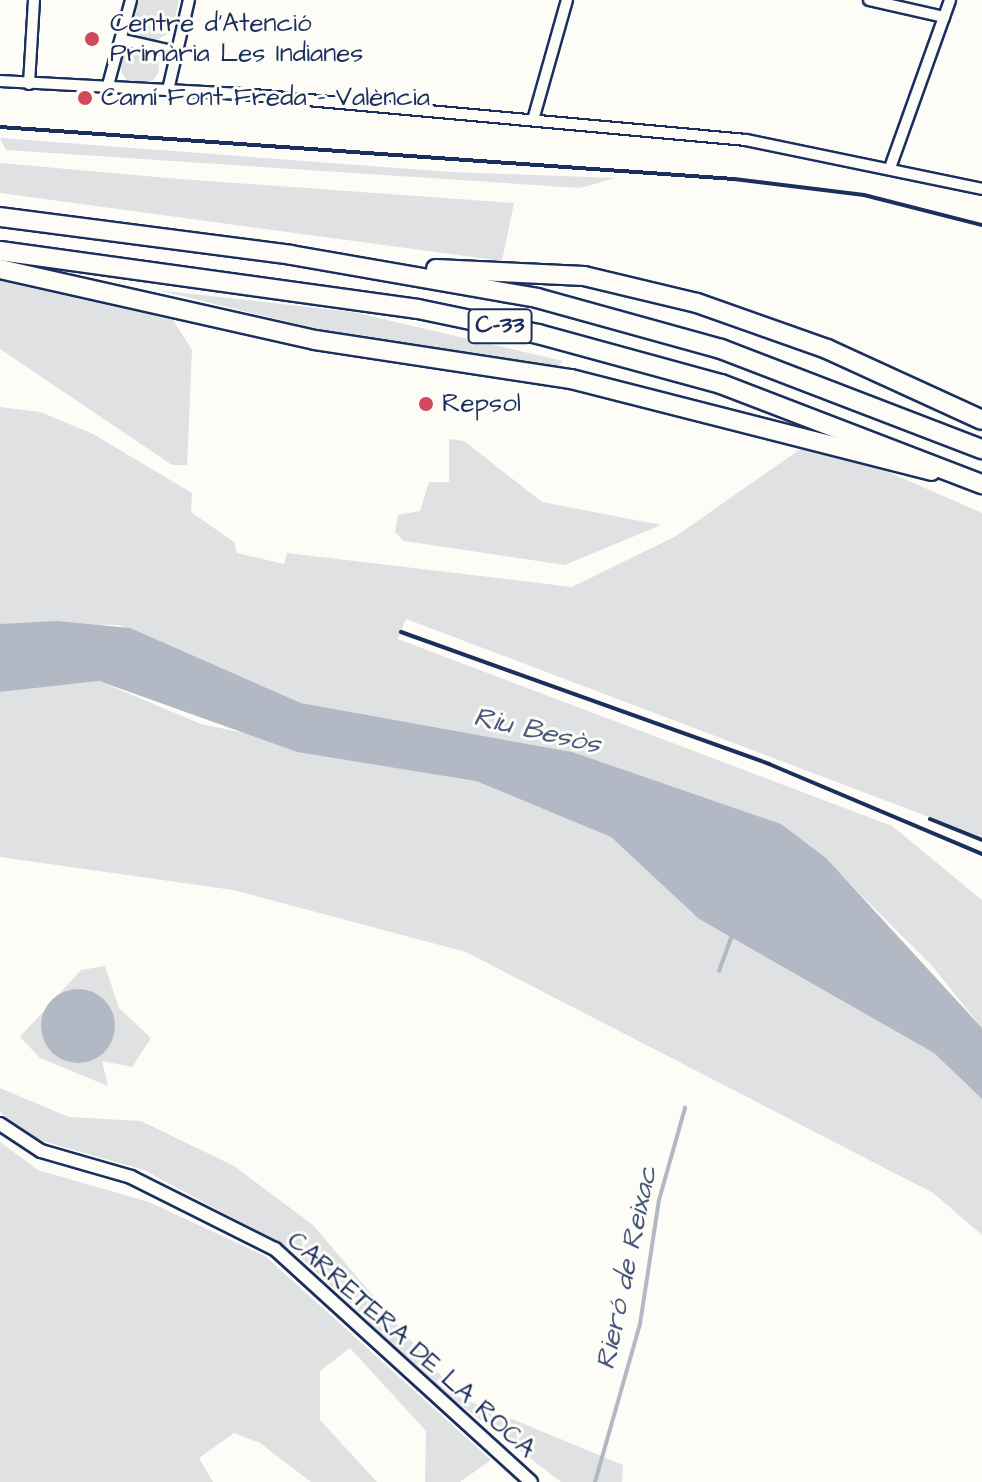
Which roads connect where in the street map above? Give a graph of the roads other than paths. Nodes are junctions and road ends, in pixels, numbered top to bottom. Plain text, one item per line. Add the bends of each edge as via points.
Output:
1 (34, 0) edge
2 (131, 0) edge
3 (189, 0) edge
4 (567, 0) edge
5 (869, 0) edge
6 (950, 0) edge
7 (944, 17) junction
8 (123, 40) junction
9 (176, 52) junction
10 (0, 81) edge
11 (29, 84) junction
12 (107, 89) junction
13 (168, 90) junction
14 (533, 120) junction
15 (891, 165) junction
16 (982, 189) edge
17 (0, 217) edge
18 (0, 251) edge
19 (375, 268) junction
20 (0, 269) edge
21 (982, 420) edge
22 (982, 449) edge
23 (981, 483) edge
24 (0, 1124) edge
25 (531, 1482) edge

1 - 11 street
2 - 8 street
3 - 9 street
4 - 14 street
5 - 7 street
6 - 7 street
7 - 15 street
8 - 9 street
8 - 12 street
9 - 13 street
10 - 11 street
11 - 12 street
12 - 13 street
13 - 14 street
14 - 15 street via 746,140
15 - 16 street
17 - 19 highway, C-33
18 - 23 highway, C-33 via 418,309 553,338 721,384
19 - 21 highway via 554,273 634,287 827,349
19 - 22 highway, C-33 via 630,322 827,386
20 - 23 highway via 315,340 571,379
24 - 25 street, CARRETERA DE LA ROCA via 41,1151 140,1180 275,1249

